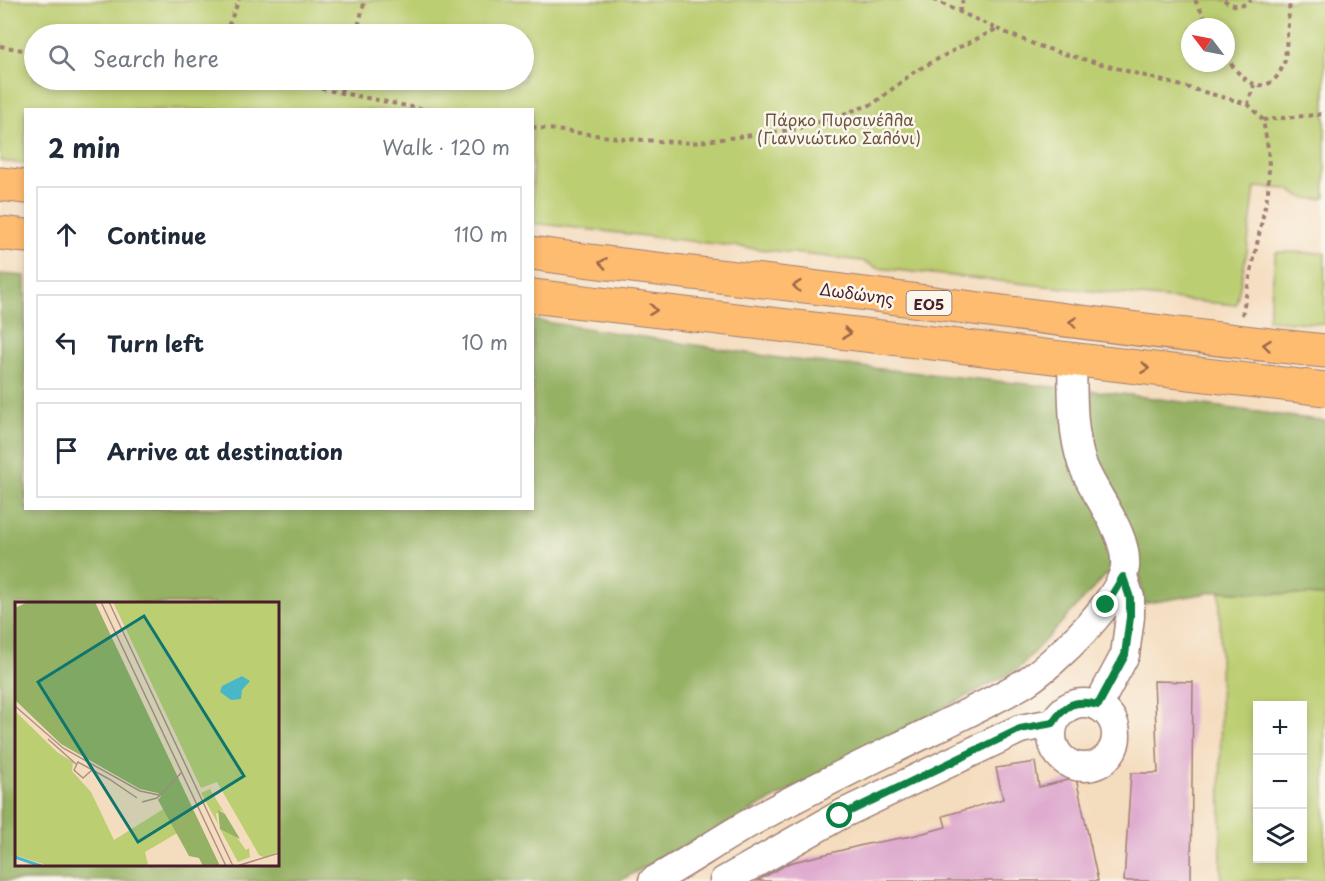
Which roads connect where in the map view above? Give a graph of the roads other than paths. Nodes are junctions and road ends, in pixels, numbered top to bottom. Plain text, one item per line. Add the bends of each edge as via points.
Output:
1 (0, 184) edge
2 (24, 187) edge
3 (0, 233) edge
4 (24, 236) edge
5 (534, 253) edge
6 (534, 296) edge
7 (1325, 351) edge
8 (1072, 359) junction
9 (1325, 389) edge
10 (1123, 577) junction
11 (1098, 705) junction
12 (1053, 723) junction
13 (653, 881) edge
14 (724, 881) edge

1 - 2 main road
3 - 4 main road
7 -> 5 main road, Δωδώνης / ΕΟ5
6 -> 8 main road, ΕΟ5
8 -> 9 main road, ΕΟ5
8 - 10 street via 1077,446 1121,541
10 - 11 street via 1130,598 1125,655
10 - 13 street via 1087,628 1027,681 754,820
11 - 12 street via 1076,703
11 - 12 street via 1113,721 1116,742 1104,761 1094,766 1073,766 1057,753 1052,743
12 - 14 street via 1020,729 840,816

